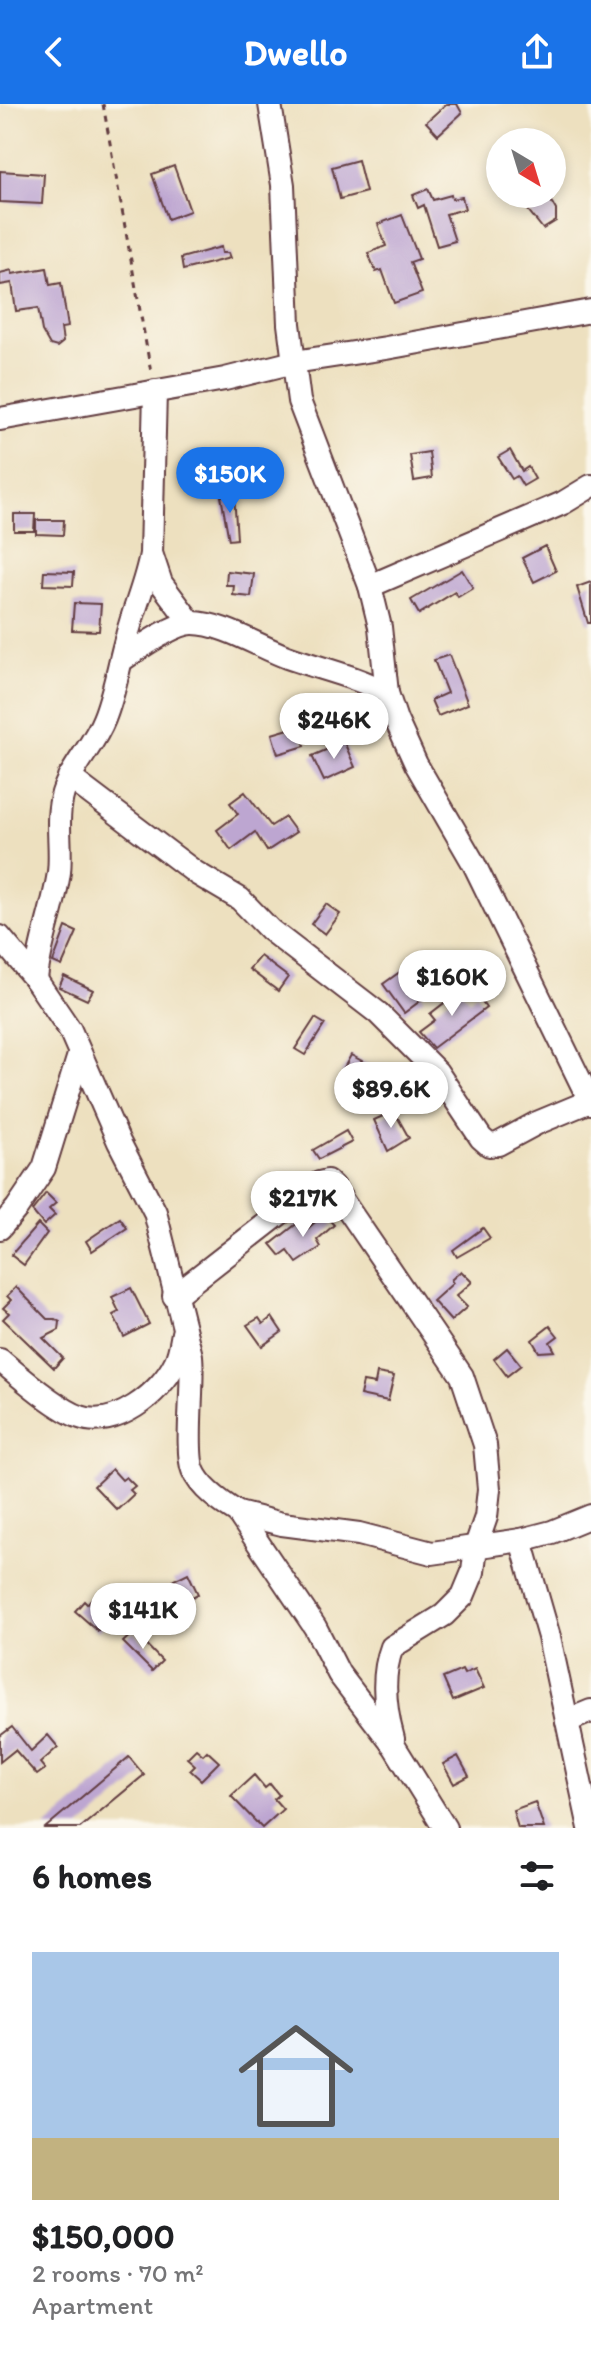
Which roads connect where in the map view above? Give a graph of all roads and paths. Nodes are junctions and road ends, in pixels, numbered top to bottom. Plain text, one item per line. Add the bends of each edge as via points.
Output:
1 (103, 104) edge
2 (270, 104) edge
3 (591, 311) edge
4 (294, 362) junction
5 (155, 391) junction
6 (0, 419) edge
7 (591, 486) edge
8 (151, 554) junction
9 (370, 586) junction
10 (191, 623) junction
11 (122, 660) junction
12 (387, 693) junction
13 (69, 777) junction
14 (4, 952) edge
15 (36, 980) junction
16 (79, 1055) junction
17 (590, 1102) edge
18 (0, 1228) edge
19 (174, 1296) junction
20 (183, 1332) junction
21 (0, 1360) edge
22 (238, 1513) junction
23 (591, 1516) edge
24 (521, 1540) junction
25 (476, 1546) junction
26 (591, 1711) edge
27 (567, 1721) junction
28 (394, 1746) junction
29 (445, 1828) edge
30 (590, 1828) edge

1 - 5 path
2 - 4 street via 283,185
3 - 4 street
4 - 5 street
4 - 9 street via 299,401
5 - 6 street
5 - 8 street
7 - 9 street
8 - 10 street via 161,583
8 - 11 street
9 - 12 street
10 - 11 street
10 - 12 street via 350,675
11 - 13 street via 100,727
12 - 17 street via 404,742 474,864
13 - 15 street via 59,816 59,874
13 - 17 street via 196,873 240,899 270,930 378,1013 437,1072 489,1145
14 - 15 street
15 - 16 street via 70,1030
16 - 18 street via 44,1168
16 - 19 street via 155,1212
19 - 20 street
19 - 25 street via 327,1181 462,1376 485,1445 489,1489
20 - 21 street via 176,1362 163,1381 142,1401 95,1421 69,1412
20 - 22 street via 193,1378 191,1465 219,1501
22 - 25 street via 432,1553
22 - 28 street via 315,1627 339,1674
23 - 24 street
24 - 25 street
24 - 27 street
25 - 28 street via 463,1596 390,1652 385,1687
26 - 27 street
27 - 30 street
28 - 29 street

